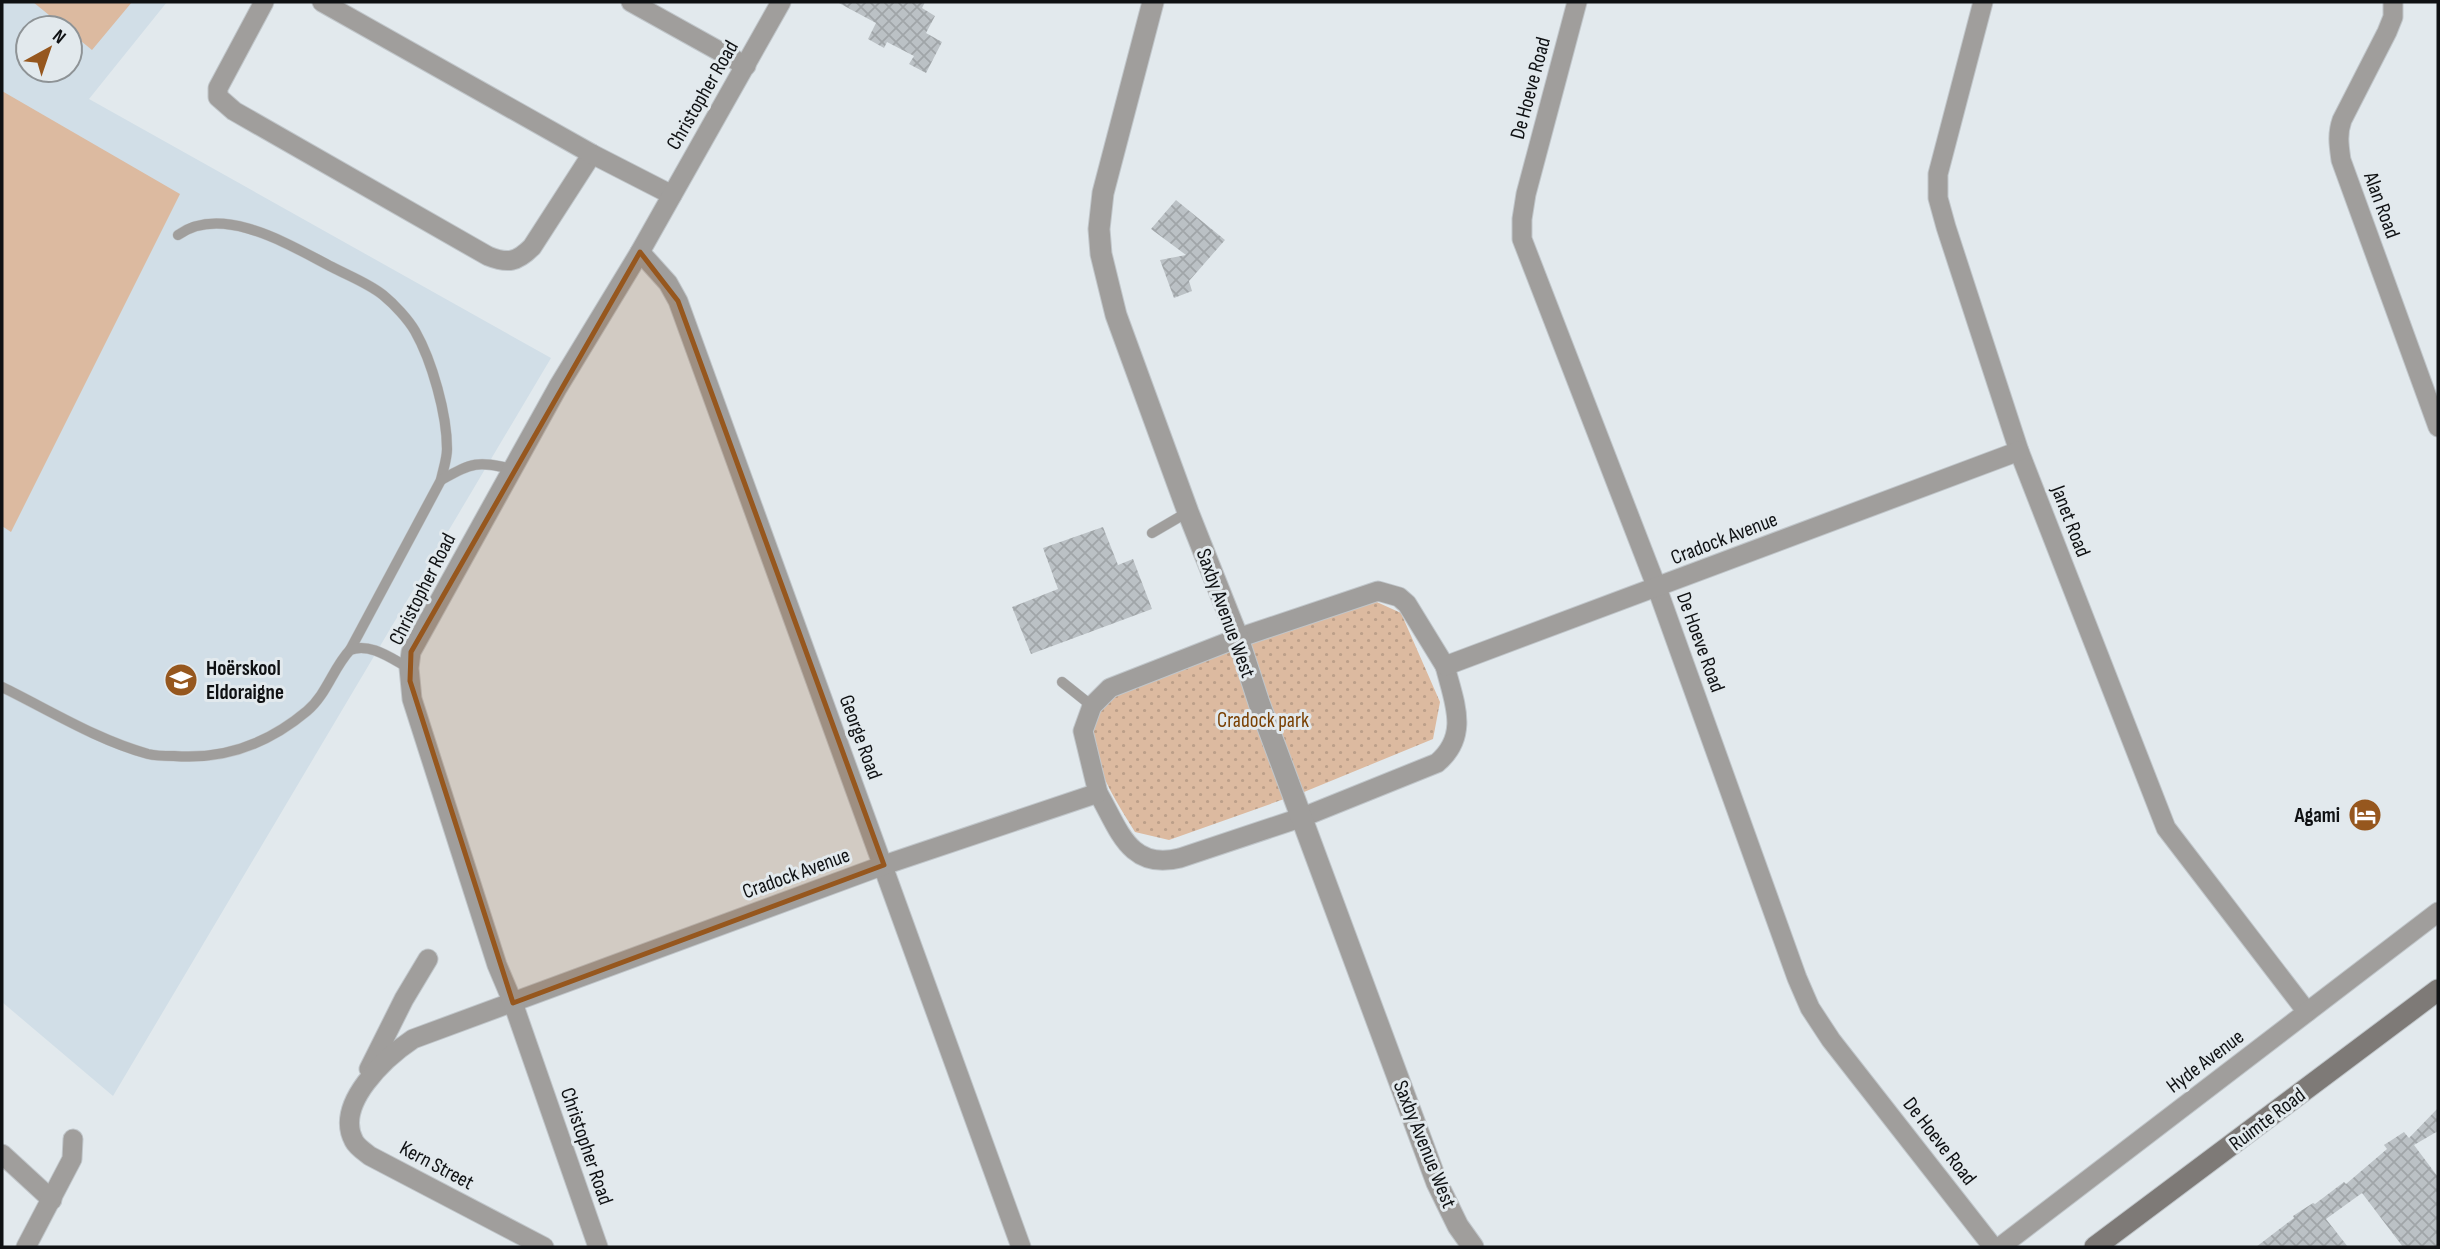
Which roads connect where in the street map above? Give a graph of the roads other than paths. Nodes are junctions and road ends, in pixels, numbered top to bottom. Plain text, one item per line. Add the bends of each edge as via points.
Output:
1 (264, 2) edge
2 (322, 2) edge
3 (631, 2) edge
4 (781, 2) edge
5 (1153, 2) edge
6 (1577, 2) edge
7 (1983, 2) edge
8 (2393, 2) edge
9 (746, 66) junction
10 (592, 154) junction
11 (672, 195) junction
12 (178, 235) dead end
13 (640, 252) junction
14 (2438, 427) edge
15 (2019, 451) junction
16 (512, 469) junction
17 (441, 480) junction
18 (1188, 512) junction
19 (1152, 533) dead end
20 (1657, 587) junction
21 (1238, 638) junction
22 (350, 649) junction
23 (1445, 666) junction
24 (409, 668) junction
25 (1062, 682) dead end
26 (2, 687) edge
27 (1092, 706) junction
28 (1098, 793) junction
29 (1303, 817) junction
30 (884, 865) junction
31 (2438, 912) edge
32 (428, 959) dead end
33 (2438, 990) edge
34 (513, 1003) junction
35 (2307, 1012) junction
36 (358, 1096) junction
37 (74, 1139) dead end
38 (2, 1154) edge
39 (52, 1200) junction
40 (26, 1247) edge
41 (544, 1247) edge
42 (598, 1247) edge
43 (1021, 1247) edge
44 (1473, 1247) edge
45 (1993, 1247) edge
46 (2000, 1247) edge
47 (2095, 1247) edge

1 - 10 street via 218,88 222,102 488,256 512,262 526,253
2 - 10 street
3 - 9 street
4 - 9 street, Christopher Road
5 - 18 street, Saxby Avenue West via 1103,193 1099,229 1116,315
6 - 20 street, De Hoeve Road via 1526,194 1522,239
7 - 15 street, Janet Road via 1938,174 1938,198
8 - 14 street, Alan Road via 2393,17 2342,120 2338,144
9 - 11 street, Christopher Road
10 - 11 street
11 - 13 street, Christopher Road
12 - 17 lane via 195,225 257,231 386,296 414,331 439,390 447,450
13 - 16 street, Christopher Road
13 - 30 street, George Road via 678,301
15 - 20 street, Cradock Avenue
15 - 35 street, Janet Road via 2166,828
16 - 17 lane via 483,463
16 - 24 street, Christopher Road via 411,652
17 - 22 lane
18 - 19 lane
18 - 21 street, Saxby Avenue West
20 - 23 street, Cradock Avenue
20 - 45 street, De Hoeve Road via 1810,1008
21 - 23 street via 1378,591 1407,604
21 - 27 street via 1110,688
21 - 29 street, Saxby Avenue West
22 - 24 lane via 368,648
22 - 26 lane via 323,694 288,725 232,753 195,758 150,755
23 - 29 street via 1458,720 1449,753 1437,763
24 - 34 street, Christopher Road via 412,699
25 - 27 lane
27 - 28 street via 1083,731
28 - 29 street via 1131,850 1156,861 1167,862
28 - 30 street, Cradock Avenue
29 - 44 street, Saxby Avenue West via 1437,1183
30 - 34 street, Cradock Avenue
30 - 43 street, George Road
31 - 35 street, Hyde Avenue
32 - 36 street, Kern Street via 381,1042
33 - 47 main road, Ruimte Road
34 - 36 street, Kern Street via 413,1039 380,1064
34 - 42 street, Christopher Road
35 - 46 street, Hyde Avenue
36 - 41 street, Kern Street via 350,1118 354,1141 361,1149
37 - 39 street via 72,1159
38 - 39 street
39 - 40 street

